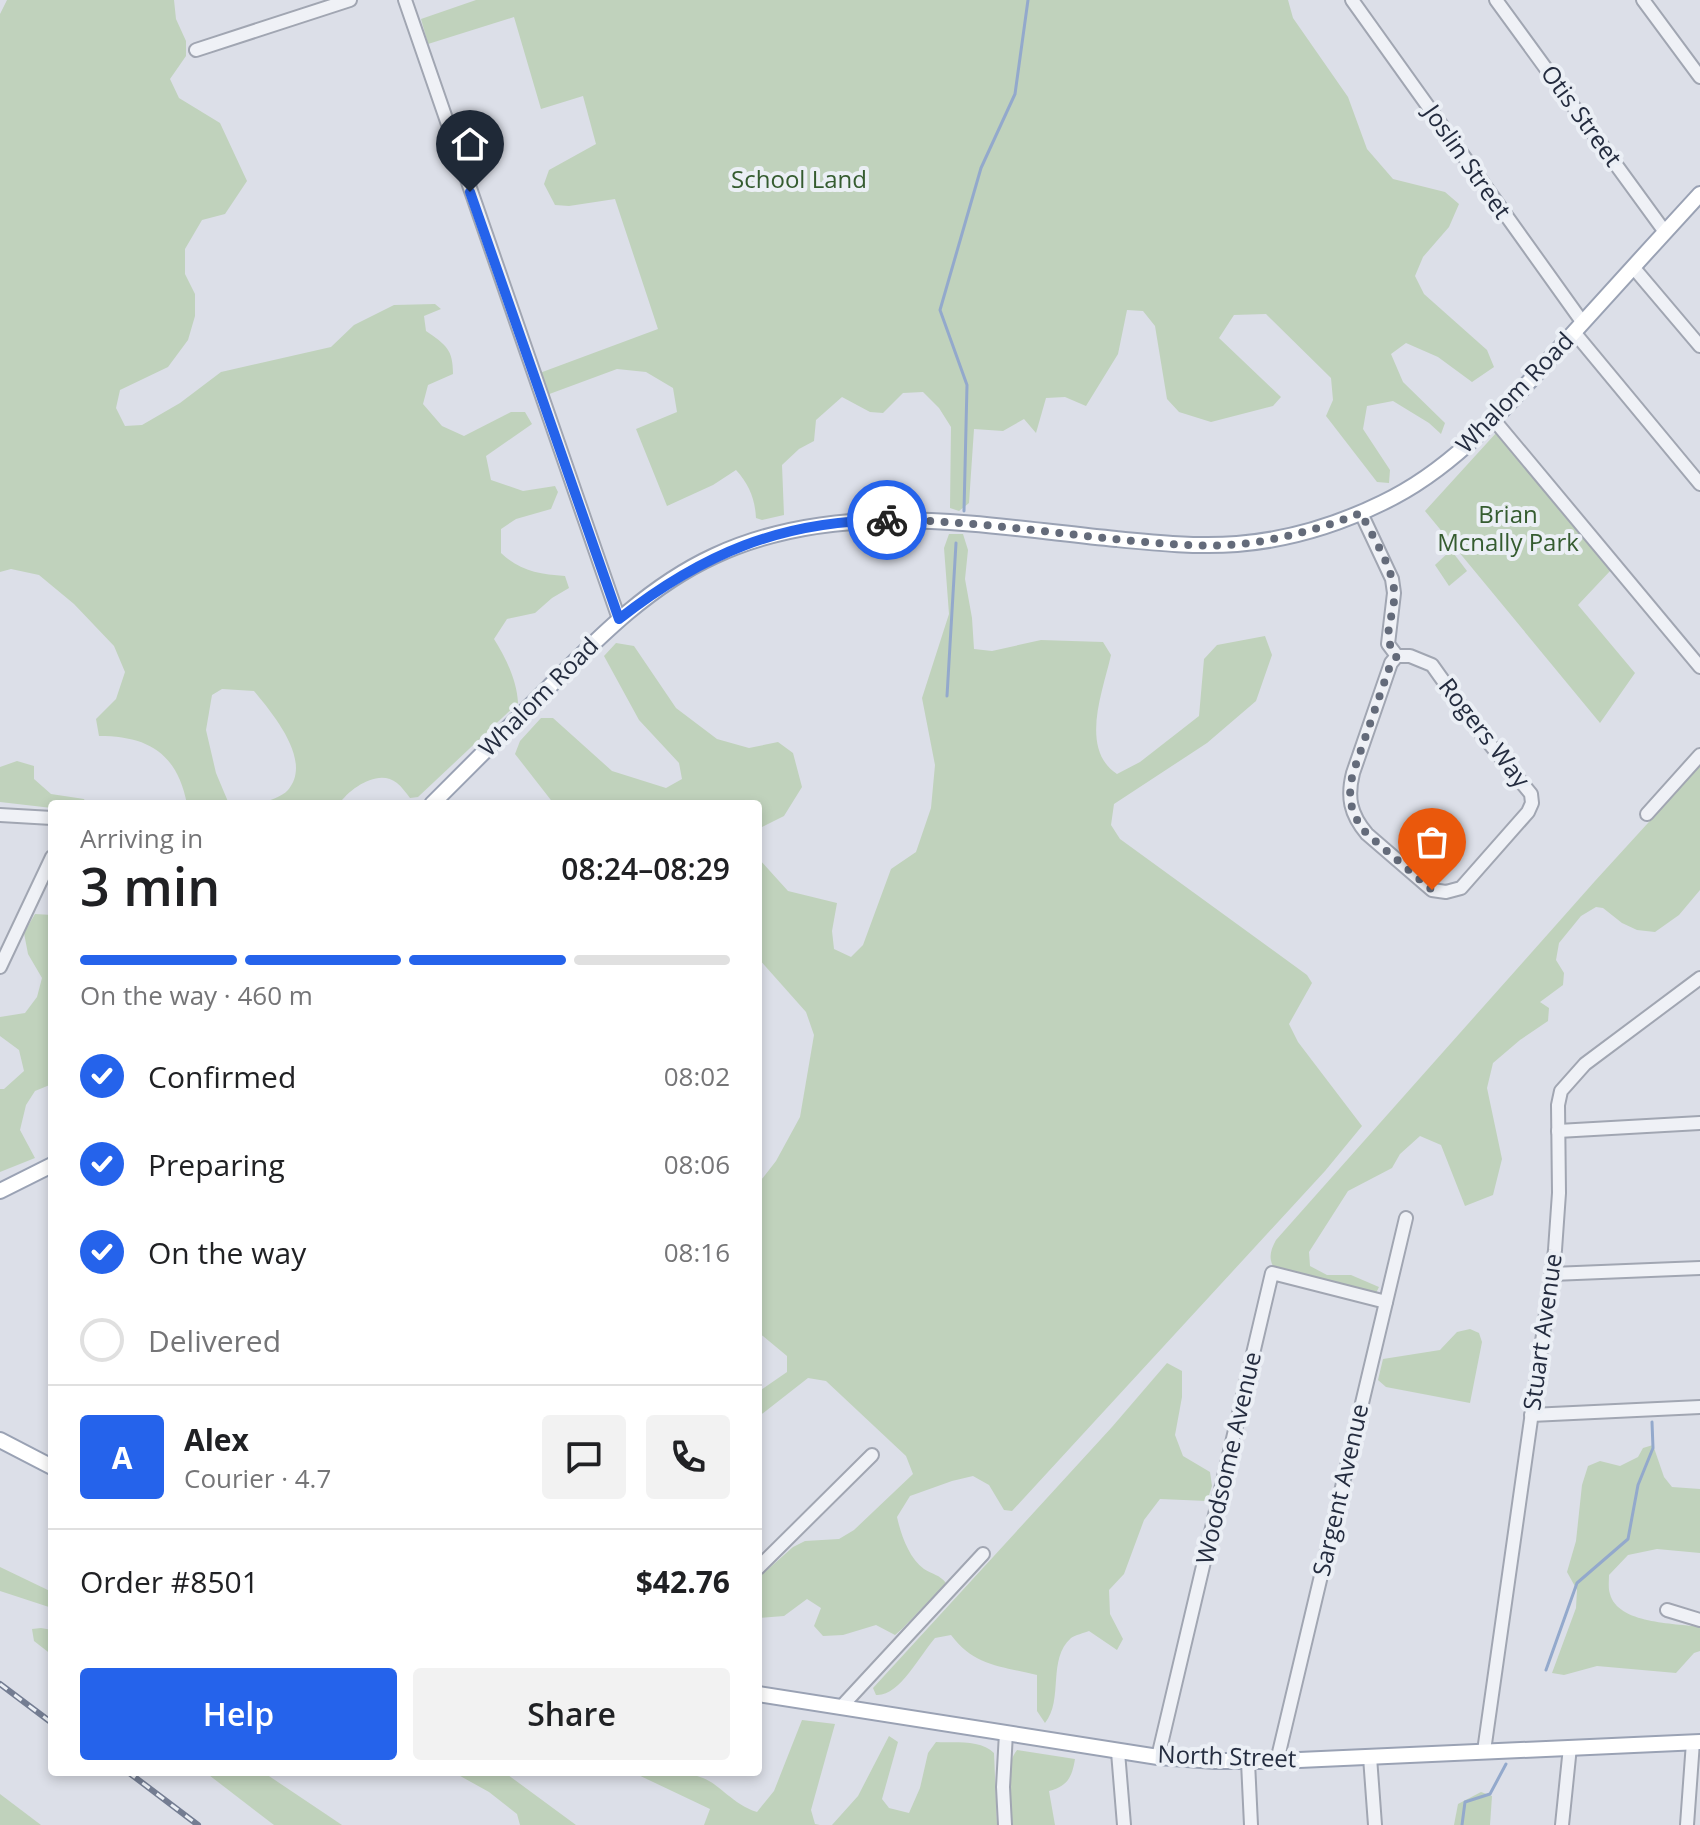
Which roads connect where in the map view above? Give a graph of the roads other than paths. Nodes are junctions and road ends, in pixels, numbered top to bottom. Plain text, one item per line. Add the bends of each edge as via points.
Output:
1 (350, 0) edge
2 (405, 0) edge
3 (1352, 0) edge
4 (1496, 0) edge
5 (1643, 0) edge
6 (196, 50) dead end
7 (1700, 77) edge
8 (1700, 194) edge
9 (1665, 232) junction
10 (1633, 267) junction
11 (1579, 328) junction
12 (1700, 346) edge
13 (1494, 420) junction
14 (1700, 484) edge
15 (1361, 513) junction
16 (619, 619) junction
17 (1397, 656) junction
18 (1700, 667) edge
19 (1700, 755) edge
20 (436, 800) edge
21 (1647, 814) dead end
22 (0, 815) edge
23 (48, 818) edge
24 (48, 865) edge
25 (0, 967) edge
26 (1700, 978) edge
27 (1700, 1123) edge
28 (1558, 1131) junction
29 (48, 1167) edge
30 (0, 1191) edge
31 (1406, 1218) dead end
32 (1700, 1268) edge
33 (1552, 1274) junction
34 (1386, 1302) junction
35 (1700, 1407) edge
36 (1531, 1415) junction
37 (0, 1440) edge
38 (872, 1455) dead end
39 (48, 1465) edge
40 (983, 1554) dead end
41 (762, 1564) edge
42 (1667, 1610) dead end
43 (1700, 1620) edge
44 (762, 1695) edge
45 (842, 1706) junction
46 (1006, 1733) junction
47 (1697, 1742) edge
48 (1570, 1747) junction
49 (1484, 1751) junction
50 (1118, 1752) junction
51 (1158, 1757) junction
52 (1370, 1757) junction
53 (1277, 1761) junction
54 (1248, 1762) junction
55 (1005, 1825) edge
56 (1124, 1825) edge
57 (1251, 1825) edge
58 (1375, 1825) edge
59 (1562, 1825) edge
60 (1687, 1825) edge

1 - 6 street
2 - 16 street
3 - 11 street, Joslin Street
4 - 9 street, Otis Street
5 - 7 street
8 - 9 main road, Whalom Road
9 - 10 main road, Whalom Road
10 - 11 main road, Whalom Road
10 - 12 street
11 - 13 main road, Whalom Road
11 - 14 street, Joslin Street
13 - 15 main road, Whalom Road via 1420,482
13 - 18 street
15 - 16 main road, Whalom Road via 1283,537 1210,545 925,521 820,525 752,541 713,557
15 - 17 street via 1392,579 1393,616 1387,635
16 - 20 main road, Whalom Road
17 - 17 street, Rogers Way via 1432,665 1531,794 1528,812 1455,891 1432,890 1367,834 1349,803 1353,773
19 - 21 street
22 - 23 street
24 - 25 street
26 - 28 street, Stuart Avenue via 1571,1077 1559,1097
27 - 28 street
28 - 33 street, Stuart Avenue
29 - 30 main road
31 - 34 street, Sargent Avenue
32 - 33 street
33 - 36 street, Stuart Avenue
34 - 51 street, Woodsome Avenue via 1272,1273
34 - 53 street, Sargent Avenue
35 - 36 street
36 - 49 street, Stuart Avenue
37 - 39 main road
38 - 41 street
40 - 45 street
42 - 43 street
44 - 45 main road, North Street
45 - 46 main road, North Street
46 - 50 main road, North Street
46 - 55 street
47 - 48 main road, North Street
47 - 60 street
48 - 49 main road, North Street
48 - 59 street
49 - 52 main road, North Street
50 - 51 main road, North Street
50 - 56 street
51 - 54 main road, North Street
52 - 53 main road, North Street
52 - 58 street
53 - 54 main road, North Street
54 - 57 street

